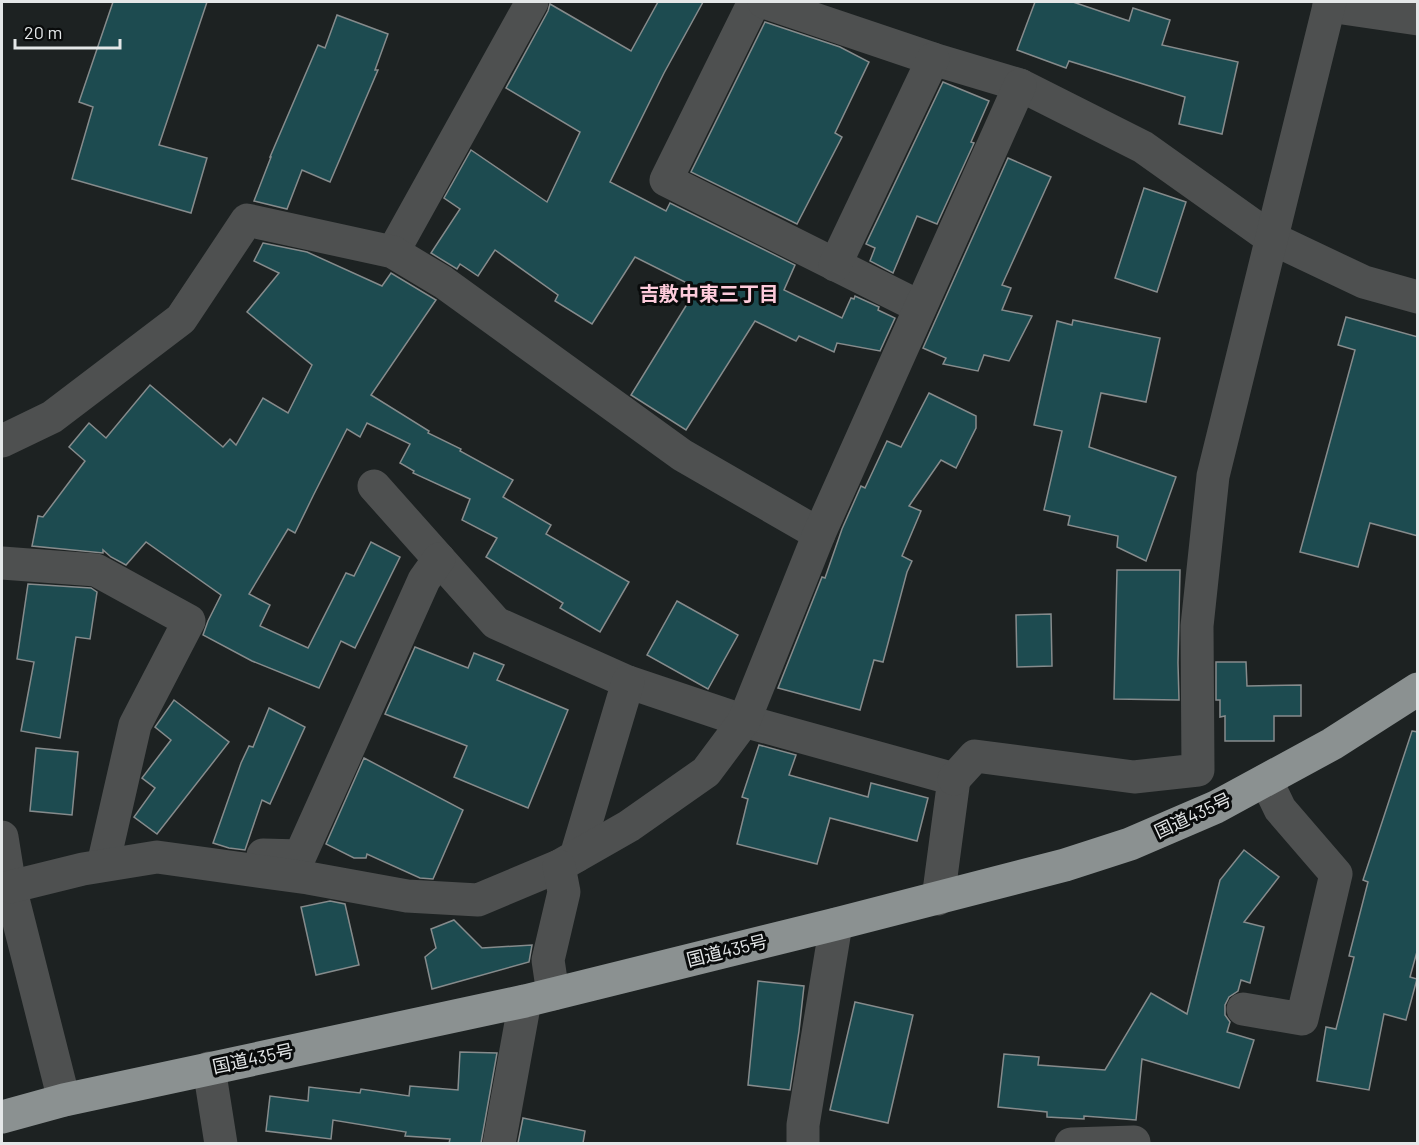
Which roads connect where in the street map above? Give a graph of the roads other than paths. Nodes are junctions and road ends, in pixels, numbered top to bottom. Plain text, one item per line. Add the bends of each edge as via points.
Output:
1 (532, 2) edge
2 (754, 2) edge
3 (764, 2) edge
4 (1330, 4) edge
5 (1418, 19) edge
6 (933, 59) junction
7 (1020, 85) junction
8 (1271, 238) junction
9 (393, 252) junction
10 (835, 265) junction
11 (1418, 297) edge
12 (920, 307) junction
13 (2, 441) edge
14 (374, 486) dead end
15 (819, 534) junction
16 (439, 559) junction
17 (2, 563) edge
18 (628, 682) junction
19 (1418, 689) edge
20 (744, 721) junction
21 (954, 779) junction
22 (1266, 780) junction
23 (2, 837) edge
24 (263, 855) dead end
25 (568, 861) junction
26 (103, 866) junction
27 (10, 887) junction
28 (938, 898) junction
29 (836, 924) junction
30 (539, 997) junction
31 (1244, 1009) dead end
32 (209, 1068) junction
33 (64, 1100) junction
34 (2, 1117) edge
35 (221, 1143) edge
36 (499, 1143) edge
37 (803, 1143) edge
38 (1071, 1143) edge
39 (1134, 1143) edge

1 - 9 street
2 - 10 street via 666,180
3 - 6 street
4 - 5 street
4 - 8 street
6 - 7 street
6 - 10 street
7 - 8 street via 1143,147
7 - 12 street
8 - 11 street via 1364,282
8 - 21 street via 1213,476 1197,626 1198,770 1134,777 975,756
9 - 13 street via 247,220 181,319 52,417
9 - 15 street via 442,282 682,455
10 - 12 street
12 - 15 street
14 - 16 street
15 - 20 street
16 - 18 street via 496,623
16 - 24 street via 424,580 314,856
17 - 26 street via 96,570 189,621 135,725
18 - 20 street
18 - 25 street
19 - 22 highway, 国道435号 via 1332,744
20 - 21 street
20 - 25 street via 706,772 629,826
21 - 28 street
22 - 28 highway, 国道435号 via 1131,844 1065,866
22 - 31 street via 1280,809 1336,874 1302,1019
23 - 27 street
25 - 26 street via 478,900 407,896 157,857
25 - 30 street
26 - 27 street
27 - 33 street
28 - 29 highway, 国道435号
29 - 30 highway, 国道435号
29 - 37 street
30 - 32 highway, 国道435号
30 - 36 street
32 - 33 highway, 国道435号
32 - 35 street
33 - 34 highway, 国道435号
38 - 39 street

